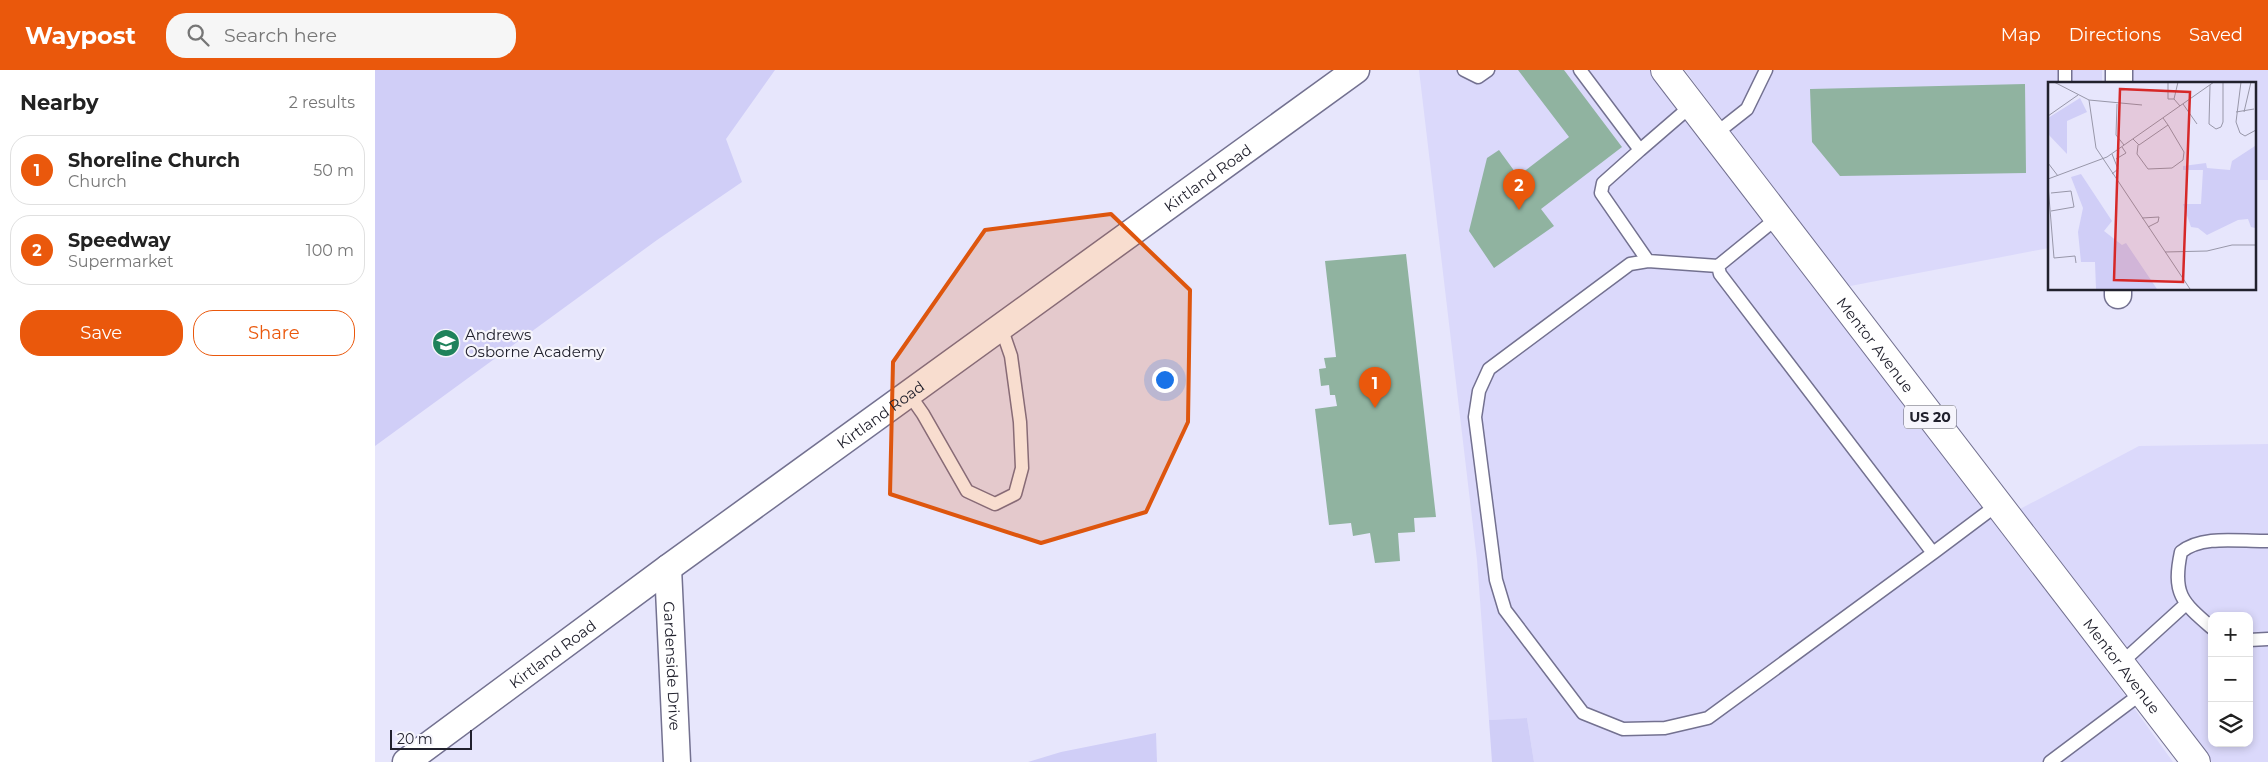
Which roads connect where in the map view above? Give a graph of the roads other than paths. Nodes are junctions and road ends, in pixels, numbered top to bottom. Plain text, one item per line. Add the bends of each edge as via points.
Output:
1 (1356, 70) edge
2 (1465, 70) edge
3 (1488, 70) edge
4 (1580, 70) edge
5 (1665, 70) edge
6 (1766, 70) edge
7 (1691, 106) junction
8 (1714, 135) junction
9 (1640, 150) junction
10 (1777, 218) junction
11 (1648, 261) junction
12 (1718, 266) junction
13 (1001, 327) junction
14 (909, 394) junction
15 (1997, 506) junction
16 (2268, 541) edge
17 (1933, 553) junction
18 (668, 568) junction
19 (2186, 604) junction
20 (2208, 624) edge
21 (2268, 639) edge
22 (2253, 640) edge
23 (2119, 664) junction
24 (2142, 693) junction
25 (406, 762) edge
26 (677, 762) edge
27 (2050, 762) edge
28 (2196, 762) edge

1 - 13 street, Kirtland Road
2 - 3 lane via 1478,77
4 - 9 lane
5 - 7 main road, Mentor Avenue / US 20
6 - 8 lane via 1747,108
7 - 8 main road, Mentor Avenue / US 20
7 - 9 lane
8 - 10 main road, Mentor Avenue / US 20
9 - 11 lane via 1603,183 1601,193
10 - 12 lane
10 - 15 main road, Mentor Avenue / US 20
11 - 12 lane
11 - 17 lane via 1630,264 1489,369 1479,391 1475,417 1496,580 1505,610 1583,713 1623,729 1665,728 1708,718
12 - 17 lane via 1720,274
13 - 14 street, Kirtland Road
13 - 14 lane via 1011,356 1020,422 1022,468 1015,494 995,504 967,491
14 - 18 street, Kirtland Road
15 - 17 lane
15 - 23 main road, Mentor Avenue / US 20
16 - 19 lane via 2203,542 2187,547 2181,552 2178,589
18 - 25 street, Kirtland Road
18 - 26 street, Gardenside Drive
19 - 20 lane
19 - 23 lane
21 - 22 lane
23 - 24 main road, Mentor Avenue / US 20
24 - 27 lane
24 - 28 main road, Mentor Avenue / US 20

